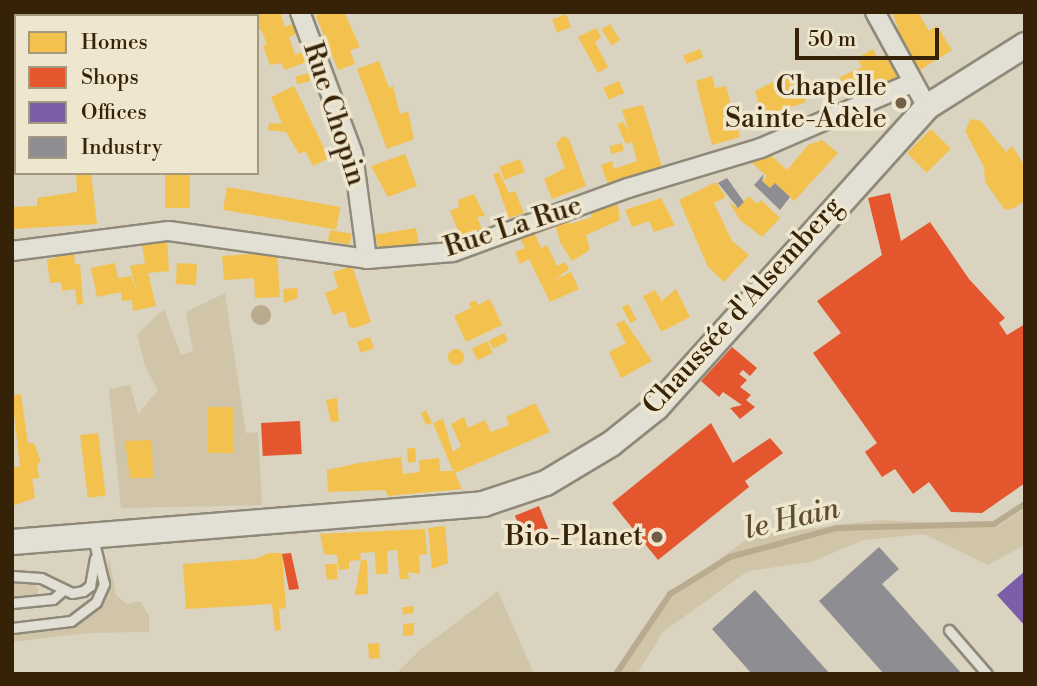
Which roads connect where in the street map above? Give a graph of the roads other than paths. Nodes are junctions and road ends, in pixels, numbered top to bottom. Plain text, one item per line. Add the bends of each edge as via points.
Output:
1 (300, 12) edge
2 (876, 12) edge
3 (1025, 45) edge
4 (912, 83) junction
5 (927, 107) junction
6 (12, 251) edge
7 (367, 259) junction
8 (12, 525) edge
9 (178, 527) junction
10 (12, 542) edge
11 (94, 546) junction
12 (12, 576) edge
13 (63, 590) junction
14 (12, 603) edge
15 (12, 628) edge
16 (949, 630) dead end
17 (987, 674) edge

1 - 7 street, Rue Chopin via 353,154
2 - 4 street
3 - 5 main road, Chaussée d'Alsemberg
4 - 5 street
4 - 7 street, Rue La Rue via 761,148 628,188 453,252
5 - 9 main road, Chaussée d'Alsemberg via 657,407 611,444 546,483 483,504
6 - 7 street, Rue La Rue via 169,230
8 - 9 main road, Chaussée d'Alsemberg via 137,522
9 - 11 main road, Chaussée d'Alsemberg
10 - 11 main road, Chaussée d'Alsemberg
11 - 13 lane via 90,586 72,593
11 - 15 lane via 104,584 86,612 71,621
12 - 13 lane via 41,578
13 - 14 lane via 53,598
16 - 17 lane

